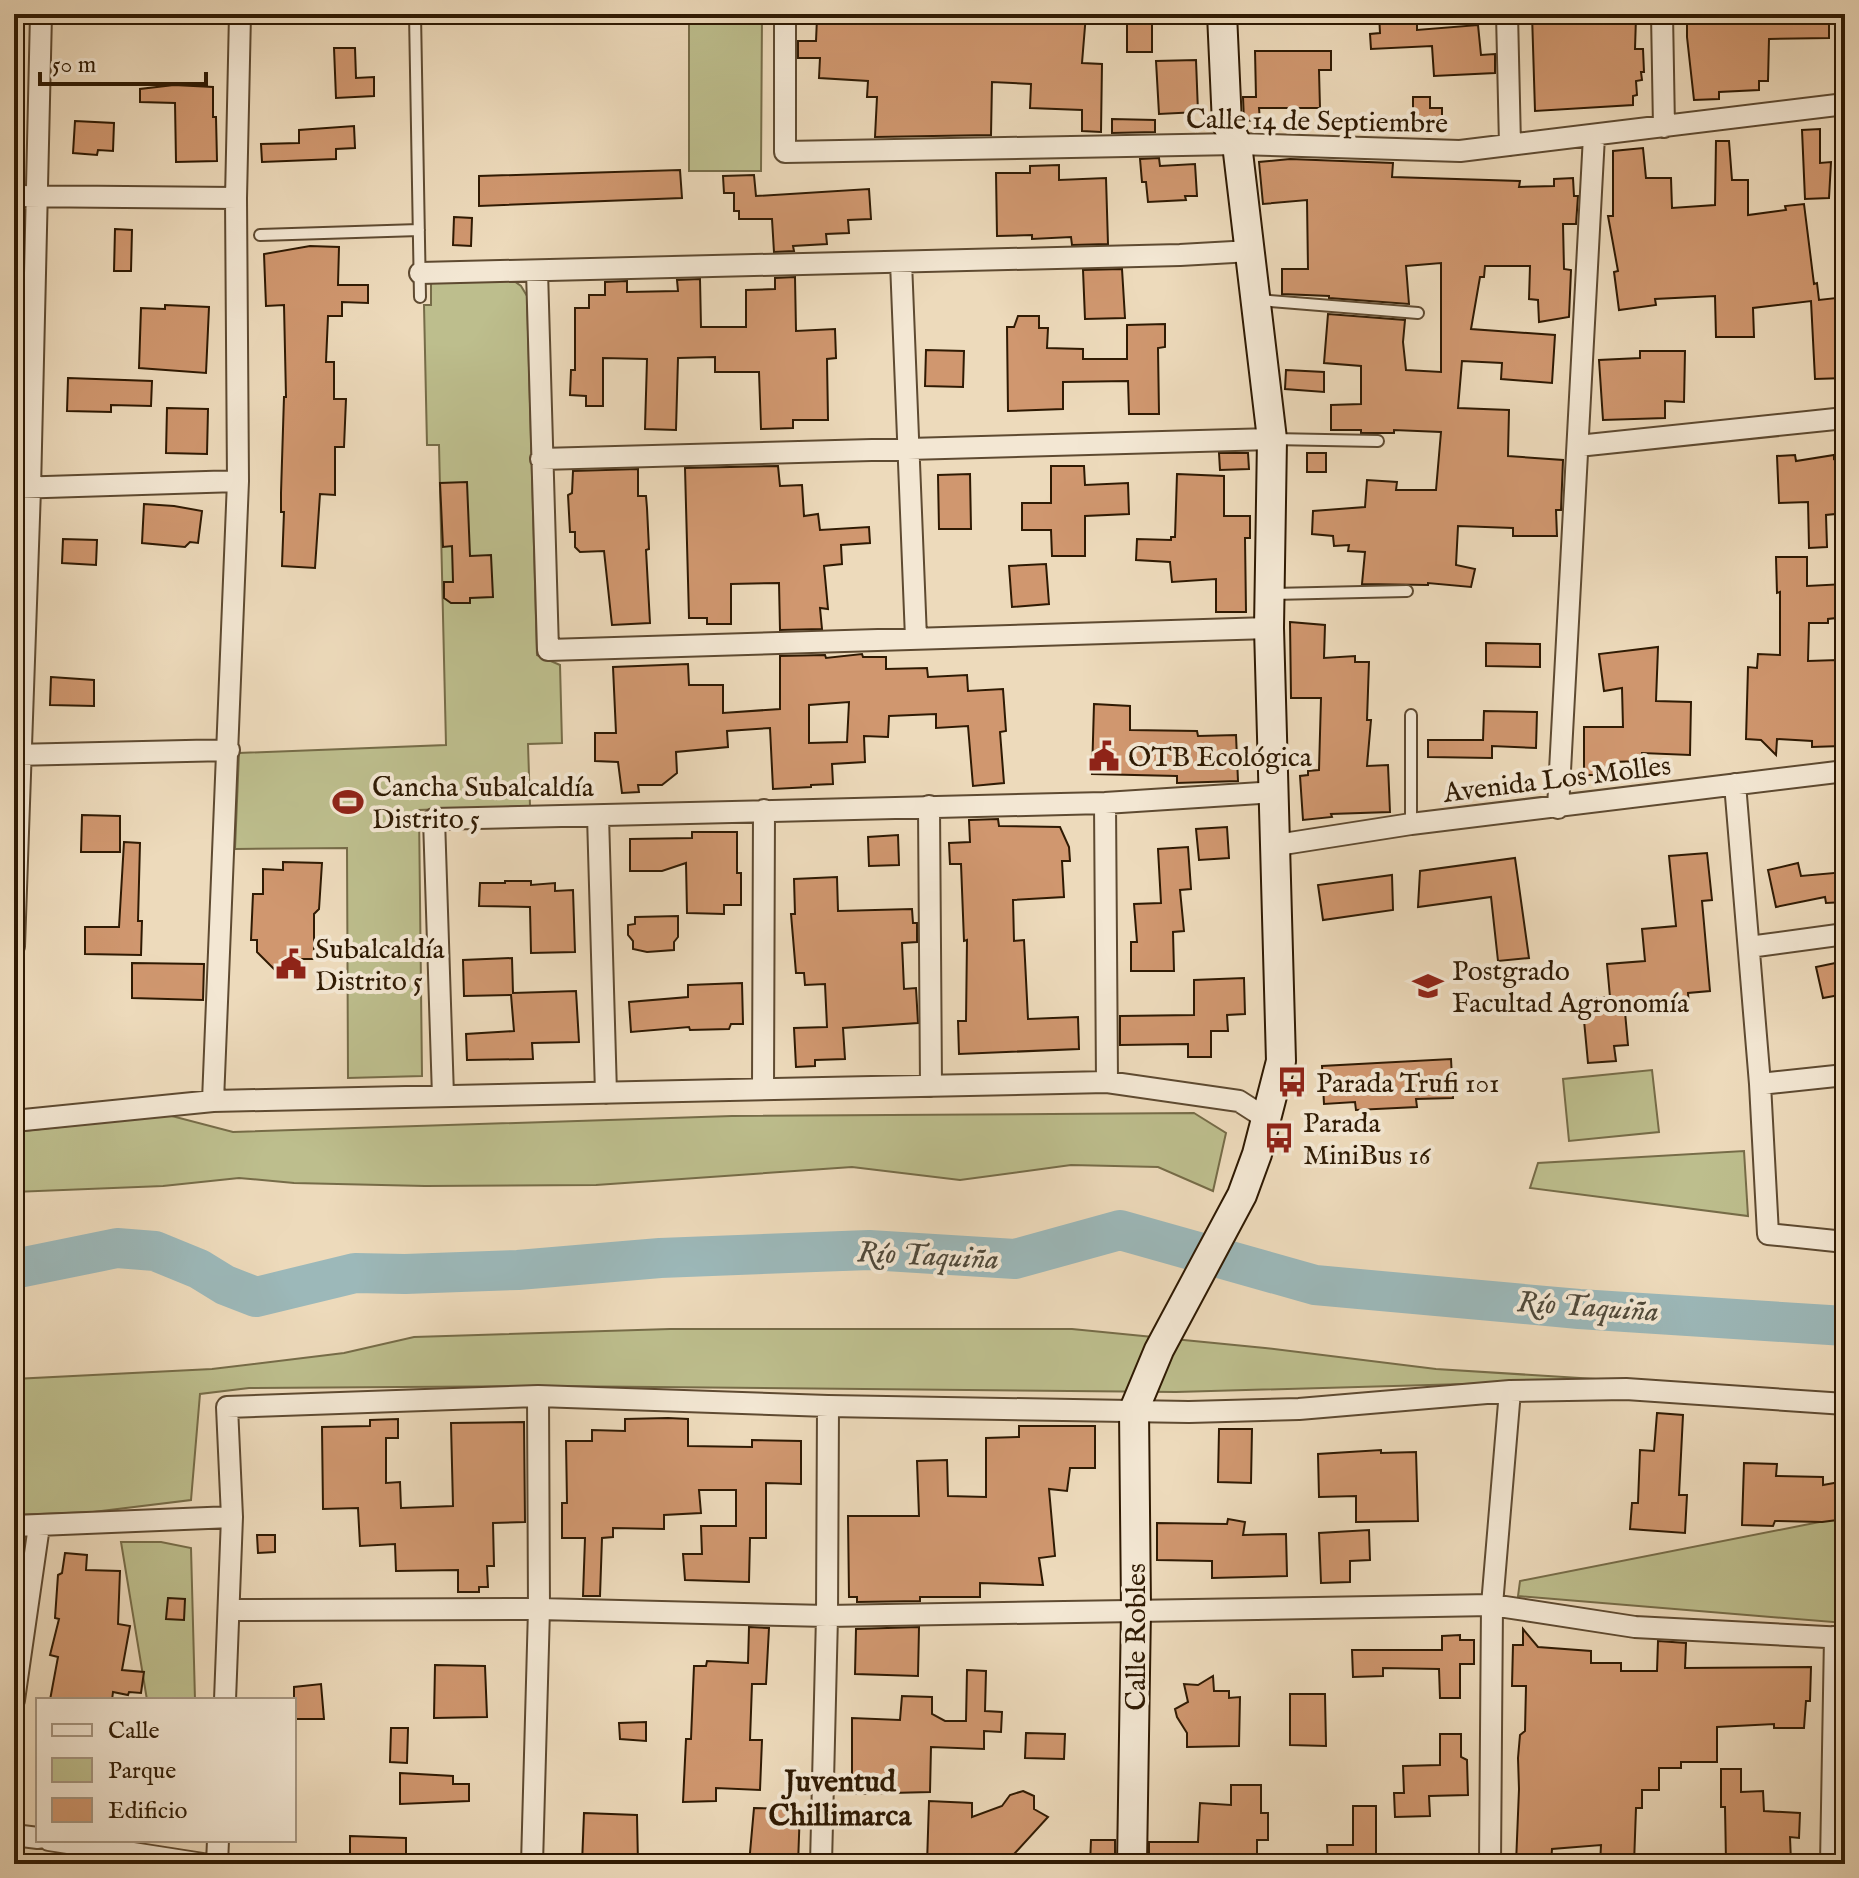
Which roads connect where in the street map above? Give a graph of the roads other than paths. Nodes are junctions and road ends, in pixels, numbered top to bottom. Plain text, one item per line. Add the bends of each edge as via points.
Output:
1 (41, 14) edge
2 (240, 14) edge
3 (415, 14) edge
4 (785, 14) edge
5 (1222, 14) edge
6 (1507, 14) edge
7 (1662, 14) edge
8 (1845, 104) edge
9 (1664, 127) junction
10 (1594, 136) junction
11 (1237, 144) junction
12 (1510, 145) junction
13 (14, 196) edge
14 (37, 196) junction
15 (236, 198) junction
16 (419, 230) junction
17 (260, 235) dead end
18 (1251, 251) junction
19 (901, 262) junction
20 (537, 271) junction
21 (420, 273) junction
22 (420, 297) dead end
23 (1257, 300) junction
24 (1418, 313) dead end
25 (1845, 418) edge
26 (1272, 439) junction
27 (1378, 441) dead end
28 (1578, 446) junction
29 (908, 449) junction
30 (541, 459) junction
31 (238, 481) junction
32 (22, 488) edge
33 (1407, 591) dead end
34 (1272, 594) junction
35 (1269, 628) junction
36 (916, 638) junction
37 (1411, 715) dead end
38 (229, 750) junction
39 (17, 755) edge
40 (1845, 771) edge
41 (1735, 784) junction
42 (1276, 792) junction
43 (1105, 803) junction
44 (929, 806) junction
45 (1558, 808) junction
46 (764, 810) junction
47 (598, 816) junction
48 (1411, 824) junction
49 (1277, 845) junction
50 (1845, 934) edge
51 (14, 946) edge
52 (1749, 947) junction
53 (1845, 1075) edge
54 (1107, 1082) junction
55 (1760, 1084) junction
56 (931, 1086) junction
57 (763, 1089) junction
58 (606, 1093) junction
59 (443, 1096) junction
60 (213, 1101) junction
61 (1267, 1119) junction
62 (14, 1121) edge
63 (1845, 1242) edge
64 (1510, 1391) junction
65 (538, 1396) junction
66 (1845, 1404) edge
67 (828, 1406) junction
68 (1134, 1410) junction
69 (232, 1517) junction
70 (14, 1526) edge
71 (39, 1526) junction
72 (1492, 1605) junction
73 (539, 1609) junction
74 (1136, 1609) junction
75 (230, 1610) junction
76 (827, 1616) junction
77 (1840, 1638) edge
78 (225, 1698) edge
79 (14, 1700) edge
80 (14, 1835) edge
81 (36, 1838) edge
82 (62, 1842) edge
83 (218, 1842) edge
84 (203, 1864) edge
85 (217, 1864) edge
86 (532, 1864) edge
87 (821, 1864) edge
88 (1132, 1864) edge
89 (1490, 1864) edge
90 (1831, 1864) edge

1 - 14 street
2 - 15 street
3 - 16 lane
4 - 11 street, Calle 14 de Septiembre via 785,152
5 - 11 street via 1227,124
6 - 12 street
7 - 9 street
8 - 9 street, Calle 14 de Septiembre
9 - 10 street, Calle 14 de Septiembre
10 - 12 street, Calle 14 de Septiembre
10 - 28 street
11 - 12 street, Calle 14 de Septiembre via 1460,151
11 - 18 street
13 - 14 street
14 - 15 street
14 - 32 street
15 - 31 street
16 - 17 lane
16 - 21 lane
18 - 19 street
18 - 23 street
19 - 20 street
19 - 29 street
20 - 21 street
20 - 30 street
21 - 22 lane
23 - 24 lane
23 - 26 street
25 - 28 street
26 - 27 lane
26 - 29 street
26 - 34 street
28 - 45 street
29 - 30 street
29 - 36 street
30 - 36 street via 548,650
31 - 32 street
31 - 38 street
32 - 39 street
33 - 34 lane
34 - 35 street
35 - 36 street
35 - 42 street
37 - 48 lane
38 - 39 street
38 - 60 street
39 - 51 street
40 - 41 street, Avenida Los Molles
41 - 45 street, Avenida Los Molles
41 - 52 street
42 - 43 street
42 - 49 street
43 - 44 street
43 - 54 street
44 - 46 street
44 - 56 street
45 - 48 street, Avenida Los Molles
46 - 47 street
46 - 57 street
47 - 58 street
47 - 59 street via 434,819
48 - 49 street, Avenida Los Molles
49 - 61 street via 1281,1061
50 - 52 street
52 - 55 street
53 - 55 street
54 - 56 street
54 - 61 street via 1239,1101
55 - 63 street via 1768,1234
56 - 57 street
57 - 58 street
58 - 59 street
59 - 60 street
60 - 62 street
61 - 68 street via 1242,1195 1159,1350
64 - 66 street via 1626,1389
64 - 68 street via 1299,1409
64 - 72 street
65 - 67 street
65 - 69 street via 227,1407
65 - 73 street
67 - 68 street
67 - 76 street
68 - 74 street, Calle Robles
69 - 71 street
69 - 75 street
70 - 71 street
71 - 79 street
72 - 74 street
72 - 77 street via 1635,1627
72 - 89 street
73 - 75 street
73 - 76 street
73 - 86 street
74 - 76 street
74 - 88 street, Calle Robles
75 - 78 street
76 - 87 street
77 - 90 street
80 - 81 street
82 - 84 street
83 - 85 street

